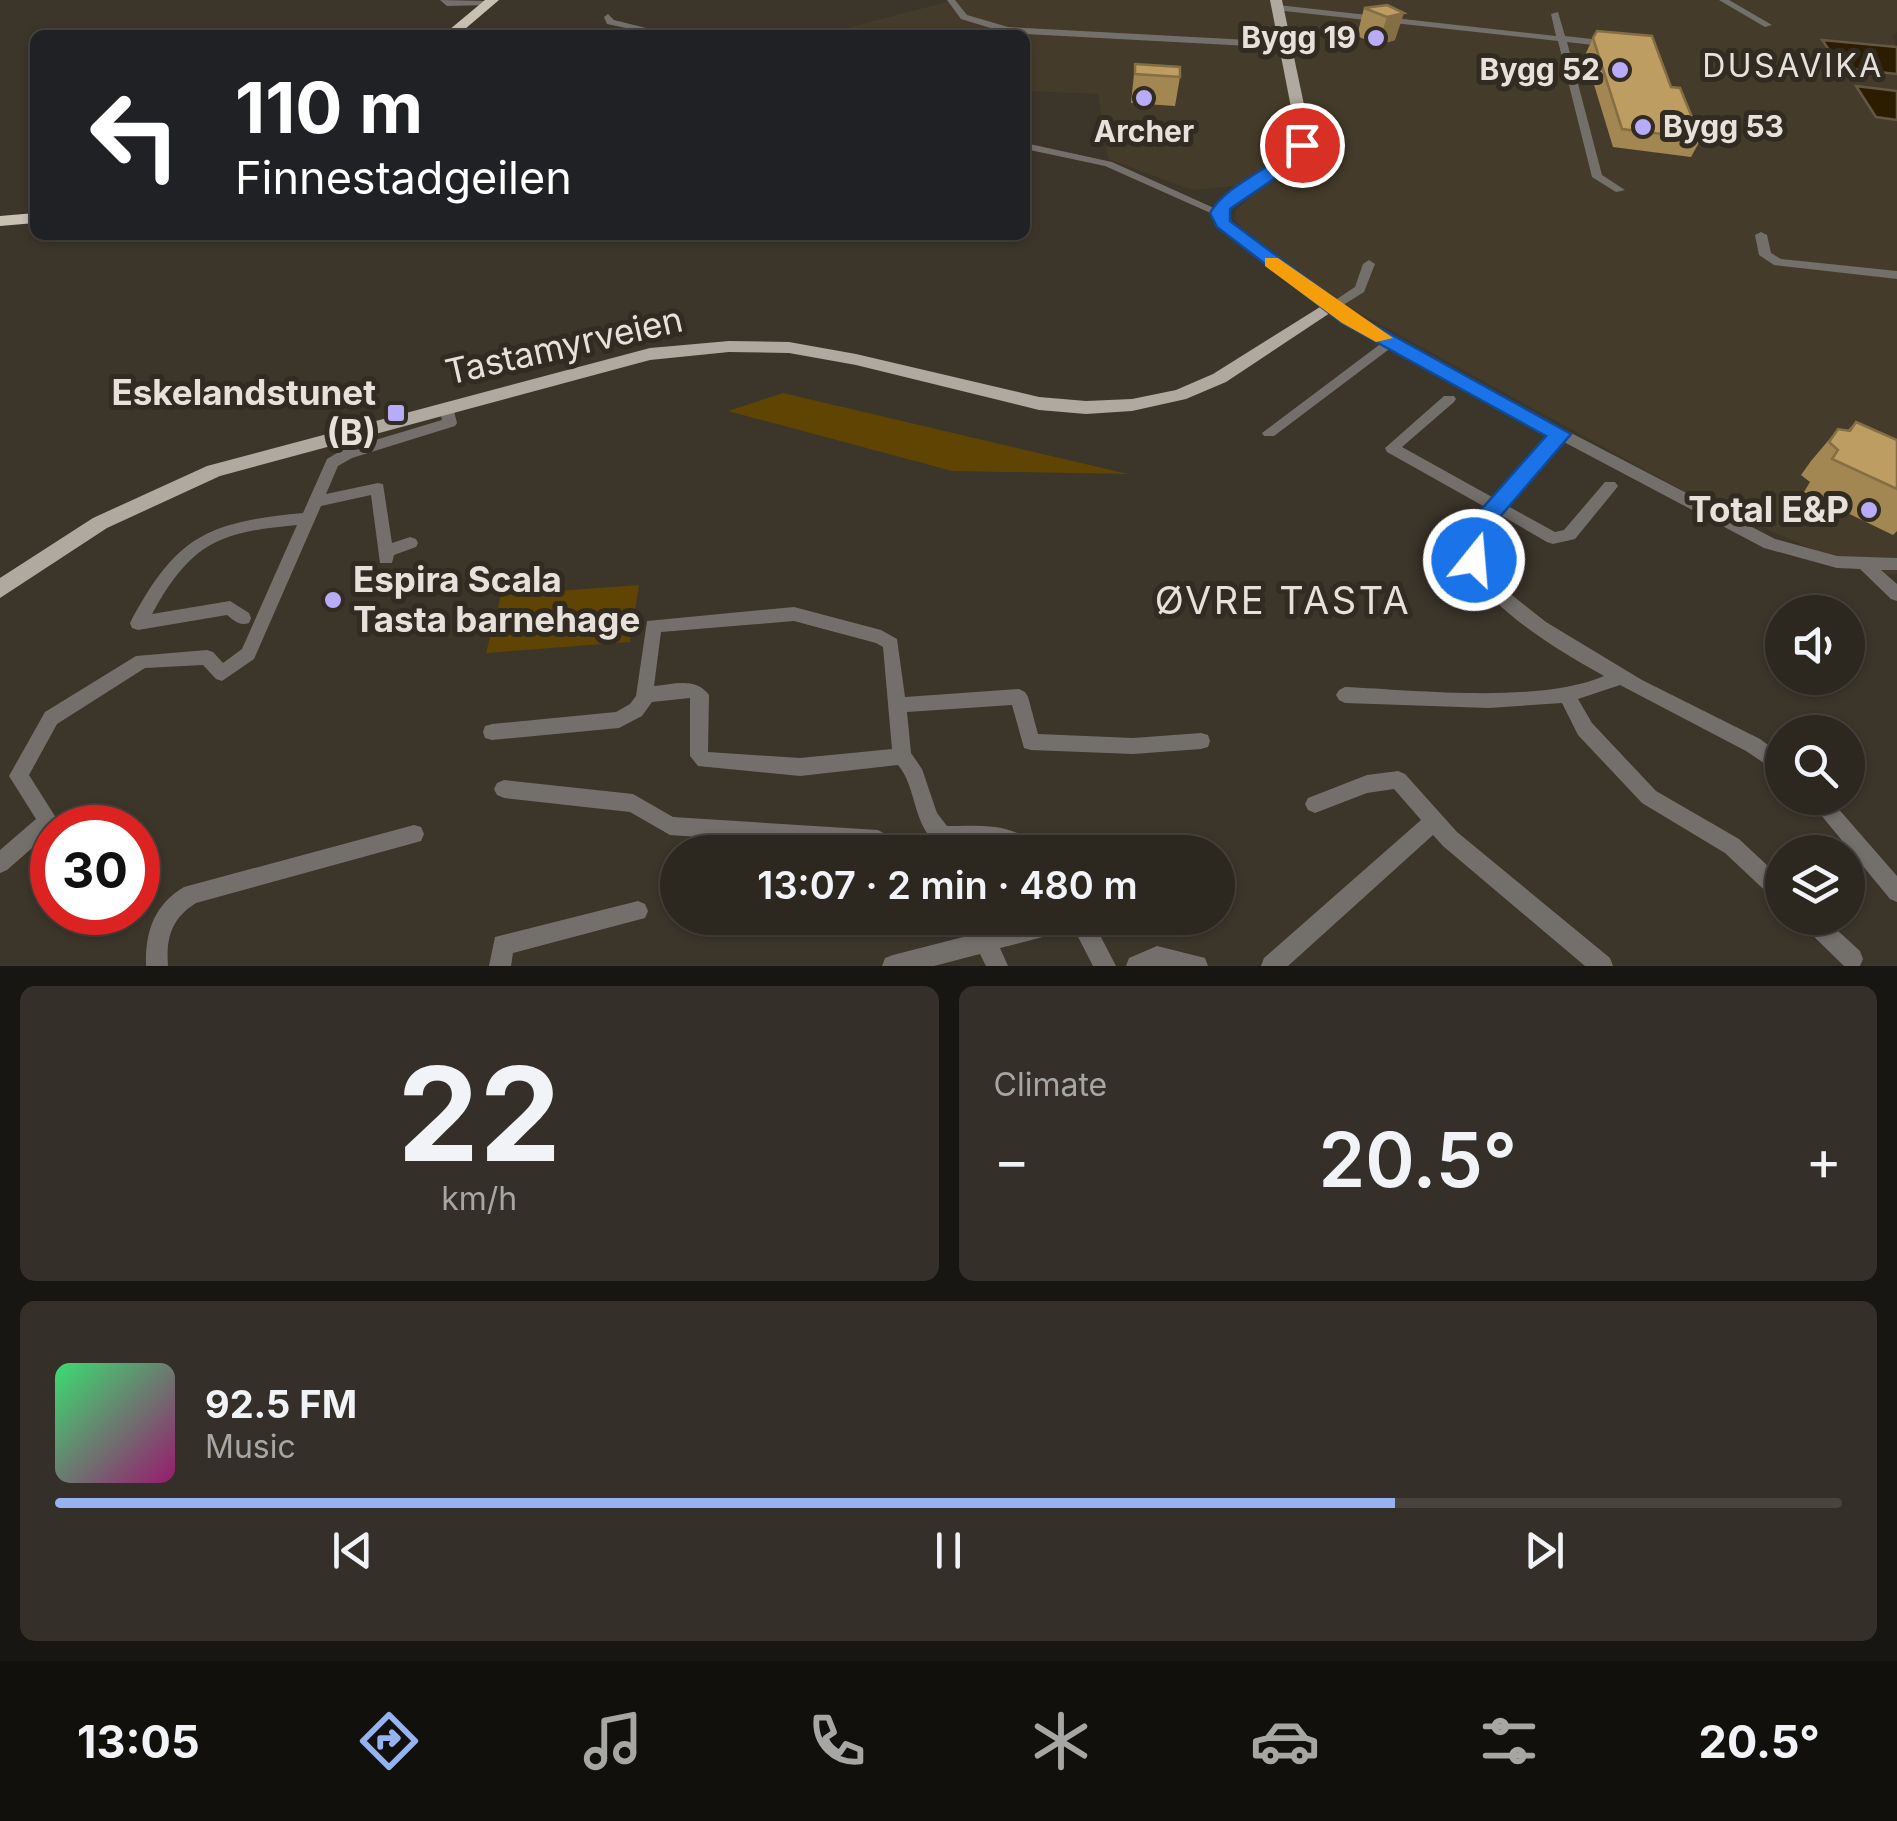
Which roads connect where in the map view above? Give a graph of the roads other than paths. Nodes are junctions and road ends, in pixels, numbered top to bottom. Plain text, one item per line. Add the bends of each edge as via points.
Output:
1 (444, 0) edge
2 (949, 0) edge
3 (1552, 0) edge
4 (1724, 0) edge
5 (491, 2) edge
6 (934, 4) dead end
7 (1277, 4) edge
8 (608, 17) dead end
9 (1768, 26) dead end
10 (456, 30) edge
11 (647, 30) edge
12 (1007, 30) edge
13 (1030, 31) edge
14 (1560, 33) junction
15 (1619, 45) edge
16 (1286, 46) junction
17 (1030, 147) edge
18 (1620, 190) dead end
19 (1221, 209) junction
20 (30, 218) edge
21 (0, 221) edge
22 (1761, 235) dead end
23 (1369, 264) dead end
24 (1897, 274) edge
25 (1331, 307) junction
26 (1391, 342) junction
27 (1448, 399) dead end
28 (446, 407) junction
29 (1269, 433) dead end
30 (1560, 434) junction
31 (1610, 486) dead end
32 (1496, 507) junction
33 (311, 510) junction
34 (410, 543) dead end
35 (1897, 564) edge
36 (1866, 566) junction
37 (0, 590) edge
38 (1897, 594) edge
39 (243, 618) dead end
40 (1622, 676) junction
41 (1346, 695) dead end
42 (646, 696) junction
43 (1568, 697) junction
44 (898, 705) junction
45 (492, 732) dead end
46 (1201, 741) dead end
47 (1765, 754) edge
48 (902, 756) junction
49 (504, 789) dead end
50 (1315, 804) dead end
51 (1831, 815) edge
52 (1432, 822) junction
53 (414, 834) dead end
54 (804, 835) edge
55 (934, 835) edge
56 (0, 863) edge
57 (1765, 877) edge
58 (1897, 892) edge
59 (638, 912) dead end
60 (1018, 935) edge
61 (1088, 935) edge
62 (1827, 935) edge
63 (987, 944) junction
64 (1852, 959) dead end
65 (157, 966) edge
66 (500, 966) edge
67 (893, 966) edge
68 (996, 966) edge
69 (1106, 966) edge
70 (1137, 966) edge
71 (1198, 966) edge
72 (1272, 966) edge
73 (1602, 966) edge

1 - 5 street
2 - 6 street
2 - 12 street via 964,16
3 - 14 street
4 - 9 street
5 - 10 highway
7 - 14 street
7 - 16 main road
8 - 11 street
13 - 16 street
14 - 15 street
14 - 18 street via 1595,172
16 - 19 main road via 1302,145
17 - 19 street via 1100,162
19 - 25 main road via 1229,229
20 - 21 highway
22 - 24 street via 1766,254 1778,262
23 - 25 street via 1360,290
25 - 26 street
25 - 28 main road, Tastamyrveien via 1213,381 1110,408 1040,406 809,350 767,346 650,354
26 - 29 street
26 - 30 street
27 - 32 street via 1392,448
28 - 33 street via 450,423 334,460
28 - 37 main road, Tastamyrveien via 214,471 151,496
30 - 32 street
30 - 36 street via 1770,544
31 - 32 street via 1564,538
32 - 40 street via 1472,540 1474,560 1488,583 1520,616
33 - 34 street via 378,488 386,555
33 - 39 street via 220,531 180,555 138,623 230,608
33 - 56 street via 256,640 236,663 222,674 207,656 142,662 51,718 19,776 48,821
35 - 36 street
36 - 38 street
40 - 43 street
40 - 47 street
41 - 43 street
42 - 44 street via 653,626 794,614 888,640
42 - 45 street via 619,720
42 - 48 street via 692,690 700,695 699,756 719,763 800,767
43 - 57 street via 1596,744 1649,797 1732,846
44 - 46 street via 1019,697 1031,742
44 - 48 street
48 - 55 street via 918,772
49 - 54 street via 633,803 670,826
50 - 52 street via 1398,780
51 - 58 street
52 - 72 street
52 - 73 street
53 - 65 street via 191,894 161,923
59 - 66 street via 503,944
60 - 63 street
61 - 69 street
62 - 64 street
63 - 67 street
63 - 68 street
70 - 71 street via 1157,956

